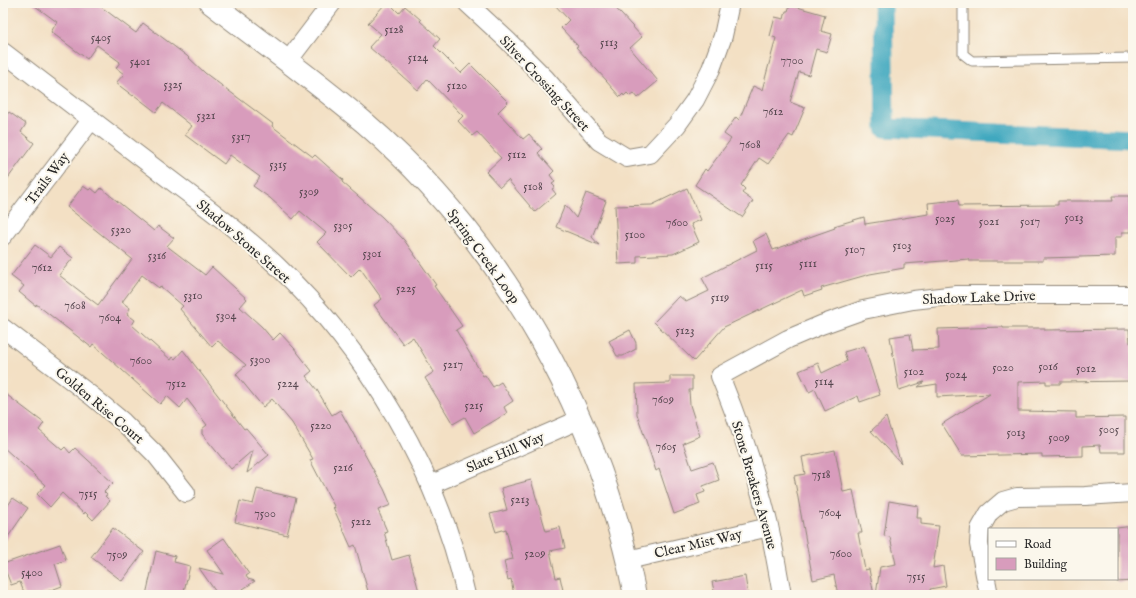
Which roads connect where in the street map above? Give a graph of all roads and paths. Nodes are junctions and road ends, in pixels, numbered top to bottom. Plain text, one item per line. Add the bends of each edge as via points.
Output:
1 (211, 3) edge
2 (332, 3) edge
3 (467, 3) edge
4 (730, 3) edge
5 (963, 3) edge
6 (3, 52) edge
7 (1133, 58) edge
8 (288, 62) junction
9 (92, 120) junction
10 (3, 236) edge
11 (1133, 296) edge
12 (3, 328) edge
13 (720, 376) joint
14 (581, 419) junction
15 (430, 485) junction
16 (186, 493) dead end
17 (1133, 493) edge
18 (769, 527) junction
19 (628, 560) junction
20 (466, 595) edge
21 (635, 595) edge
22 (782, 595) edge
23 (988, 595) edge

1 - 8 street, Spring Creek Loop
2 - 8 street
3 - 4 street, Silver Crossing Street via 545,78 599,141 627,158 650,154 677,125 695,100 711,70 723,36
5 - 7 lane via 963,54 972,61
6 - 9 street, Shadow Stone Street
8 - 14 street, Spring Creek Loop via 366,124 409,164 448,207 485,253 526,313 555,364
9 - 10 street, Trails Way
9 - 15 street, Shadow Stone Street via 232,226 276,265 317,307 354,353 386,402
11 - 13 street, Shadow Lake Drive via 957,295 913,300 863,310 821,324
12 - 16 street, Golden Rise Court via 123,422 156,455
13 - 18 street, Stone Breakers Avenue via 755,473
14 - 15 street, Slate Hill Way
14 - 19 street, Spring Creek Loop via 612,501
15 - 20 street, Shadow Stone Street via 450,537
17 - 23 street via 1017,497 1003,501 989,513 980,529 978,544
18 - 19 street, Clear Mist Way
18 - 22 street, Stone Breakers Avenue
19 - 21 street, Spring Creek Loop

